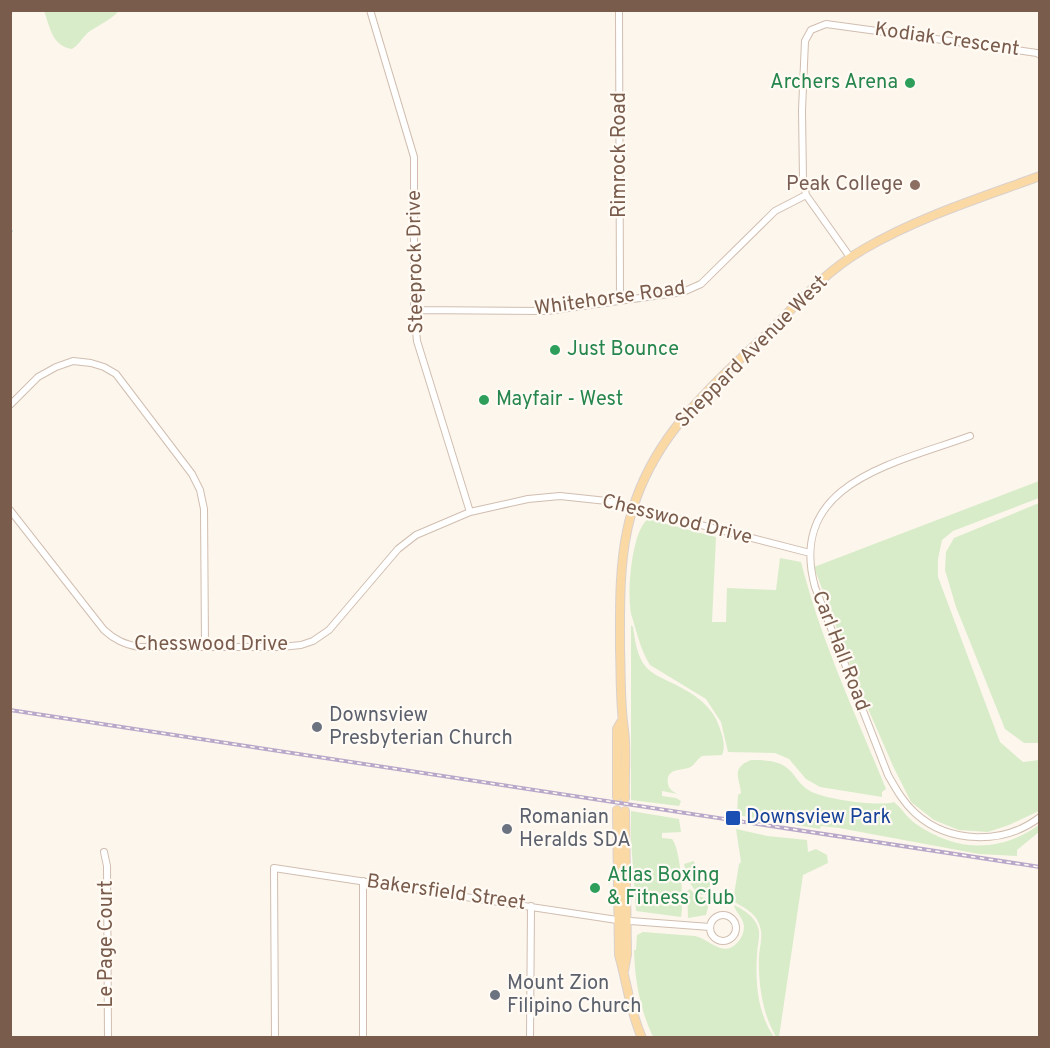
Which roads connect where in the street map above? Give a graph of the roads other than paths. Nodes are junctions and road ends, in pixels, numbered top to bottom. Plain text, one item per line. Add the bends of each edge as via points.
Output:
1 (370, 10) edge
2 (619, 10) edge
3 (1040, 55) edge
4 (1040, 176) edge
5 (806, 195) junction
6 (850, 257) junction
7 (620, 300) junction
8 (414, 310) junction
9 (10, 405) edge
10 (970, 436) dead end
11 (633, 508) junction
12 (10, 510) edge
13 (470, 512) junction
14 (810, 553) junction
15 (205, 646) junction
16 (621, 797) dead end
17 (621, 810) dead end
18 (1040, 817) edge
19 (104, 852) dead end
20 (363, 881) junction
21 (531, 906) junction
22 (622, 920) junction
23 (710, 927) junction
24 (108, 1038) edge
25 (275, 1038) edge
26 (363, 1038) edge
27 (530, 1038) edge
28 (642, 1038) edge

1 - 8 street, Steeprock Drive via 414,158
2 - 7 street, Rimrock Road
3 - 5 street, Kodiak Crescent via 826,24 811,30 805,41 802,110
4 - 6 main road, Sheppard Avenue West via 923,219
5 - 6 street, Kodiak Crescent
5 - 7 street, Whitehorse Road via 775,211 695,288
6 - 11 main road, Sheppard Avenue West via 682,418 654,460
7 - 8 street, Whitehorse Road via 547,311
8 - 13 street, Steeprock Drive via 419,351
9 - 15 street via 38,377 73,361 91,363 116,374 200,490 204,509
10 - 14 street, Carl Hall Road via 877,470 844,488 819,517
11 - 13 street, Chesswood Drive via 560,496
11 - 14 street, Chesswood Drive
11 - 16 main road, Sheppard Avenue West via 620,602 624,728
12 - 15 street, Chesswood Drive via 114,639 138,647
13 - 15 street, Chesswood Drive via 424,530 404,543 329,630 313,641 281,647
14 - 18 street, Carl Hall Road via 815,587 888,775 904,802 938,828 968,837 1010,832
17 - 22 main road
19 - 24 street, Le Page Court
20 - 21 street, Bakersfield Street
20 - 25 street, Bakersfield Street via 274,868
20 - 26 street
21 - 22 street, Bakersfield Street
21 - 27 street
22 - 23 street, Bakersfield Street
22 - 28 main road via 627,996
23 - 23 street via 719,941 732,938 736,930 734,921 722,915

